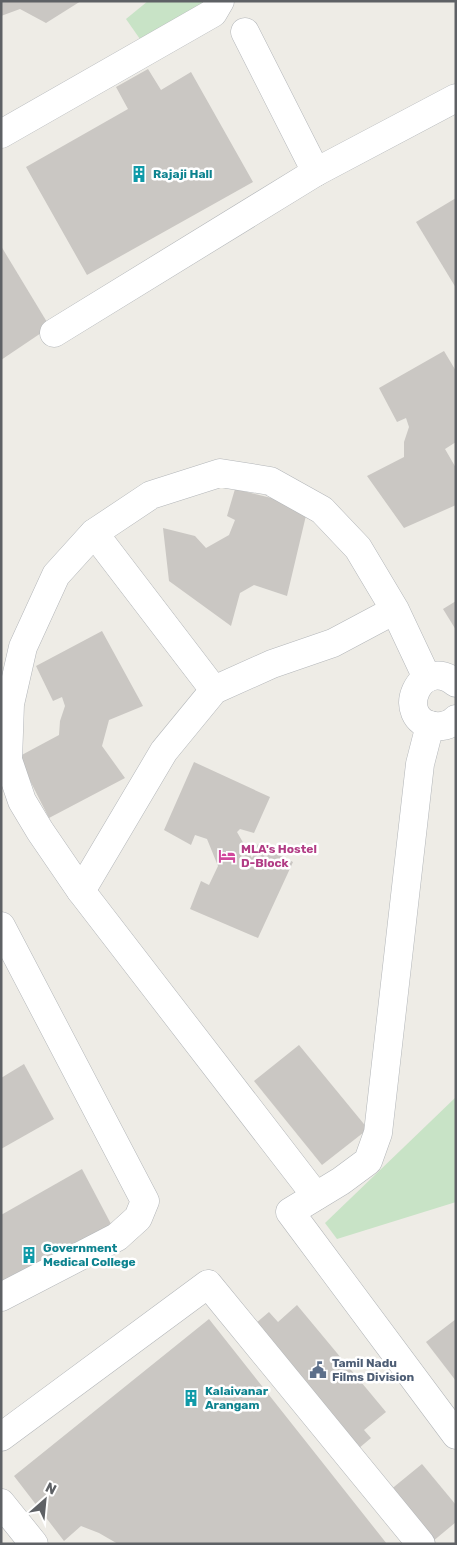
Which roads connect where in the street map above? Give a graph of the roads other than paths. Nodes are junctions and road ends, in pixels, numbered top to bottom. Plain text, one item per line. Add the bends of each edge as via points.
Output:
1 (220, 1) edge
2 (245, 32) dead end
3 (456, 98) edge
4 (1, 134) edge
5 (316, 172) junction
6 (54, 333) dead end
7 (94, 533) junction
8 (396, 610) junction
9 (427, 678) junction
10 (456, 682) edge
11 (214, 690) junction
12 (456, 719) edge
13 (430, 725) junction
14 (81, 891) junction
15 (1, 926) edge
16 (316, 1196) junction
17 (1, 1297) edge
18 (456, 1435) edge
19 (1, 1437) edge
20 (1, 1503) edge
21 (34, 1544) edge
22 (421, 1544) edge

1 - 4 street via 213,12
2 - 5 street
3 - 5 street
5 - 6 street
7 - 8 street via 151,496 220,473 270,482 322,510 358,548
7 - 11 street
7 - 14 street via 56,575 23,647 10,704 8,760 22,801
8 - 9 street
8 - 11 street via 334,643 272,664
9 - 10 street via 444,676
9 - 13 street via 415,690 413,706 422,721
11 - 14 street via 164,751
12 - 13 street via 446,725
13 - 16 street via 420,764 378,1134 368,1161
14 - 16 street
15 - 17 street via 145,1201 138,1218 118,1237
16 - 18 street via 290,1212
19 - 22 street via 208,1284
20 - 21 street

